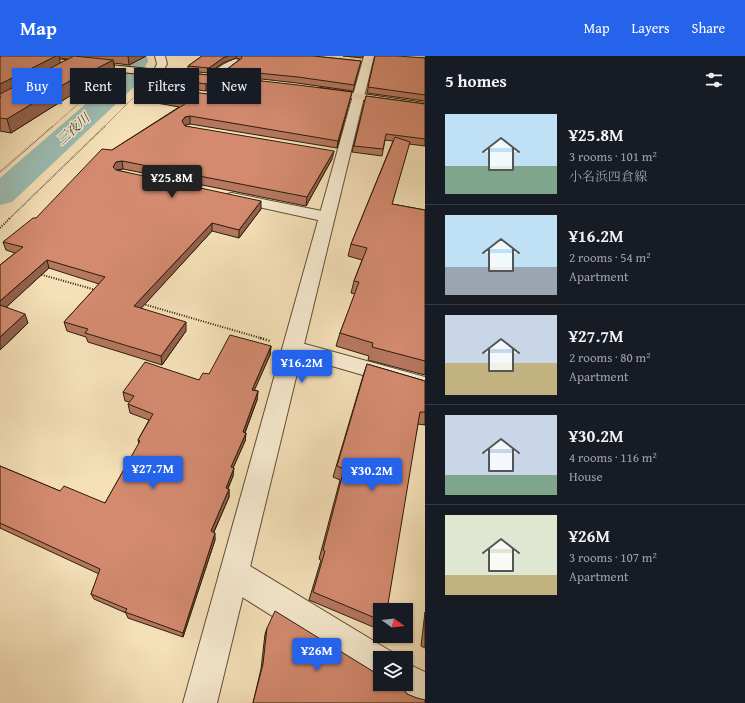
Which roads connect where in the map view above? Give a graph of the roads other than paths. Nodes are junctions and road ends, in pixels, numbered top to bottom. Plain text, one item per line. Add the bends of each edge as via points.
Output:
1 (1, 56) edge
2 (160, 56) edge
3 (170, 61) dead end
4 (365, 61) edge
5 (236, 62) edge
6 (75, 64) junction
7 (160, 68) edge
8 (161, 68) edge
9 (226, 68) edge
10 (134, 69) edge
11 (62, 72) edge
12 (261, 83) edge
13 (275, 85) edge
14 (311, 89) edge
15 (359, 96) junction
16 (425, 106) edge
17 (221, 194) edge
18 (327, 216) junction
19 (294, 348) junction
20 (425, 385) edge
21 (234, 574) junction
22 (373, 660) edge
23 (413, 684) edge
24 (425, 692) edge
25 (200, 703) edge

1 - 6 main road
2 - 7 street
3 - 8 street
4 - 15 street
5 - 9 street
6 - 10 main road
6 - 11 street
12 - 13 main road
14 - 15 main road
15 - 16 main road
15 - 18 street via 335,154
17 - 18 street
18 - 19 street
19 - 20 street
19 - 21 street
21 - 22 street
21 - 25 street
23 - 24 street

